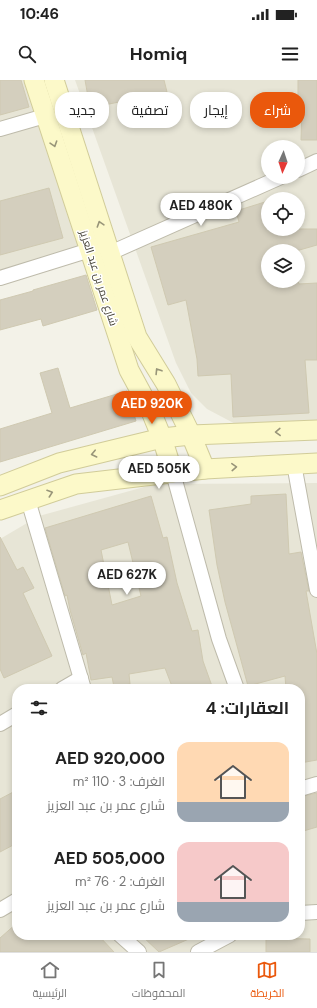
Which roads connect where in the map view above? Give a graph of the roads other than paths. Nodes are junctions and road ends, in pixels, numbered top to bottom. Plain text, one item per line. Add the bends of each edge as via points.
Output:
1 (34, 80) edge
2 (54, 80) edge
3 (45, 116) junction
4 (0, 129) edge
5 (317, 161) edge
6 (305, 167) edge
7 (265, 184) edge
8 (90, 250) junction
9 (110, 253) junction
10 (0, 278) edge
11 (317, 430) edge
12 (191, 434) junction
13 (162, 438) junction
14 (317, 463) edge
15 (294, 464) junction
16 (205, 469) junction
17 (173, 473) junction
18 (0, 486) edge
19 (28, 500) junction
20 (0, 510) edge
21 (317, 590) edge
22 (82, 684) edge
23 (235, 684) edge
24 (12, 717) edge
25 (0, 724) edge
26 (317, 784) edge
27 (305, 788) edge
28 (12, 903) edge
29 (0, 910) edge
30 (317, 912) edge
31 (305, 913) edge
32 (126, 940) edge
33 (221, 940) edge
34 (139, 952) edge
35 (198, 952) edge

1 - 3 main road, شارع عمر بن عبد العزيز
9 -> 2 main road
3 - 4 street
3 -> 8 main road, شارع عمر بن عبد العزيز
5 - 6 street
7 - 9 street
8 - 10 street
8 - 13 main road, شارع عمر بن عبد العزيز via 129,370
12 -> 9 main road via 166,384 137,338
11 -> 12 main road
12 - 13 main road
12 - 16 main road
13 - 17 main road, شارع عمر بن عبد العزيز
13 -> 18 main road via 59,463
14 - 15 main road
16 -> 15 main road
15 - 21 street
16 - 17 main road
19 -> 17 main road via 76,484
17 - 23 street via 219,640
19 - 20 main road
19 - 22 street
24 - 25 street
26 - 27 street
28 - 29 street
30 - 31 street
32 - 34 street
33 - 35 street

